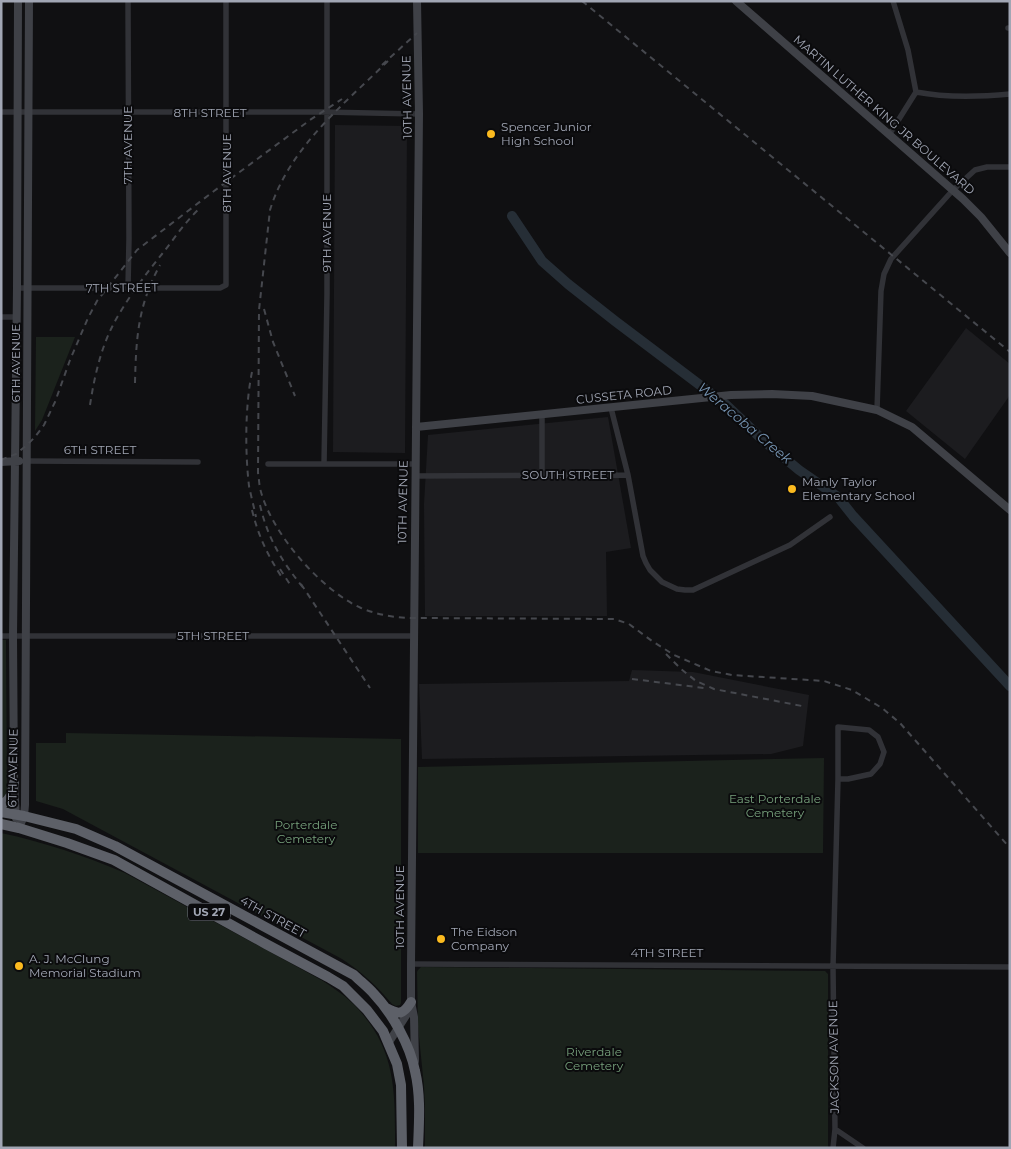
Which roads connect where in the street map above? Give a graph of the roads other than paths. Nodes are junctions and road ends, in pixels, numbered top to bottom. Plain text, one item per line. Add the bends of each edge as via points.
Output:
1 (18, 1) edge
2 (29, 1) edge
3 (128, 1) edge
4 (226, 1) edge
5 (327, 1) edge
6 (417, 1) edge
7 (736, 1) edge
8 (893, 1) edge
9 (916, 92) junction
10 (1010, 94) edge
11 (1, 112) edge
12 (18, 112) junction
13 (128, 112) junction
14 (327, 112) junction
15 (29, 113) junction
16 (227, 113) junction
17 (419, 114) junction
18 (889, 134) junction
19 (1010, 166) edge
20 (953, 190) junction
21 (1010, 253) edge
22 (226, 285) joint
23 (17, 288) junction
24 (28, 288) junction
25 (128, 288) junction
26 (1, 317) edge
27 (17, 317) junction
28 (611, 408) junction
29 (877, 410) junction
30 (542, 414) junction
31 (416, 427) junction
32 (26, 461) junction
33 (1, 462) edge
34 (15, 462) junction
35 (198, 462) dead end
36 (268, 464) dead end
37 (324, 464) junction
38 (415, 464) junction
39 (542, 475) junction
40 (628, 475) junction
41 (415, 476) junction
42 (1010, 510) edge
43 (830, 517) dead end
44 (1, 636) edge
45 (14, 636) junction
46 (25, 636) junction
47 (413, 636) junction
48 (838, 779) junction
49 (14, 783) junction
50 (1, 806) edge
51 (1, 812) edge
52 (19, 816) junction
53 (1, 824) edge
54 (19, 828) junction
55 (411, 964) junction
56 (834, 967) junction
57 (1010, 967) edge
58 (411, 1002) junction
59 (385, 1007) junction
60 (398, 1029) junction
61 (389, 1042) junction
62 (415, 1070) junction
63 (402, 1129) junction
64 (835, 1129) junction
65 (402, 1148) edge
66 (408, 1148) edge
67 (418, 1148) edge
68 (834, 1148) edge
69 (863, 1148) edge

1 - 12 main road, 6TH AVENUE
2 - 15 main road, 6TH AVENUE
3 - 13 street, 7TH AVENUE
4 - 16 street, 8TH AVENUE
5 - 14 street, 9TH AVENUE
6 - 17 main road, 10TH AVENUE
7 - 18 main road, MARTIN LUTHER KING JR BOULEVARD
8 - 9 street via 908,50
9 - 10 street via 957,97
9 - 18 street
11 - 12 street, 8TH STREET
12 - 15 street, 8TH STREET
12 - 23 main road, 6TH AVENUE
13 - 15 street, 8TH STREET
13 - 16 street, 8TH STREET
13 - 25 street, 7TH AVENUE
14 - 16 street, 8TH STREET
14 - 17 street, 8TH STREET
14 - 37 street, 9TH AVENUE
15 - 24 main road, 6TH AVENUE
16 - 22 street, 8TH AVENUE
17 - 31 main road, 10TH AVENUE
18 - 20 main road, MARTIN LUTHER KING JR BOULEVARD
19 - 20 street via 975,170
20 - 21 main road, MARTIN LUTHER KING JR BOULEVARD via 981,217
20 - 29 street via 891,259 884,274
22 - 25 street, 7TH STREET via 220,288
23 - 24 street, 7TH STREET
23 - 27 main road, 6TH AVENUE
24 - 25 street, 7TH STREET
24 - 32 main road, 6TH AVENUE
26 - 27 street
27 - 34 main road, 6TH AVENUE
28 - 29 main road, CUSSETA ROAD via 731,395 772,394 812,396
28 - 30 main road, CUSSETA ROAD
28 - 40 street
29 - 42 main road, CUSSETA ROAD via 912,427
30 - 31 main road, CUSSETA ROAD
30 - 39 street
31 - 38 main road, 10TH AVENUE
32 - 34 main road, 6TH STREET
32 - 35 street, 6TH STREET
32 - 46 main road, 6TH AVENUE
33 - 34 main road, 6TH STREET
34 - 45 main road, 6TH AVENUE
36 - 37 street
37 - 38 street
38 - 41 main road, 10TH AVENUE
39 - 40 street, SOUTH STREET
39 - 41 street, SOUTH STREET
40 - 43 street, SOUTH STREET via 646,563 662,582 677,589 693,590 790,545
41 - 47 main road, 10TH AVENUE
44 - 45 street, 5TH STREET
45 - 46 street, 5TH STREET
45 - 49 main road, 6TH AVENUE
46 - 47 street, 5TH STREET
46 - 52 main road, 6TH AVENUE via 25,805
47 - 55 main road, 10TH AVENUE
48 - 48 street, JACKSON AVENUE via 838,727 869,730 878,738 884,752 880,764 871,774
48 - 56 street, JACKSON AVENUE
49 - 50 highway via 11,796
49 - 52 main road, 6TH AVENUE
51 - 52 highway, 4TH STREET / US 27
52 - 54 main road, 6TH AVENUE
52 - 59 highway, 4TH STREET / US 27 via 76,829 123,850 354,975
53 - 54 highway, US 27
54 - 61 highway, US 27 via 114,860 328,977 343,986 367,1010
55 - 56 street, 4TH STREET
55 - 58 main road, 10TH AVENUE
56 - 57 street, 4TH STREET
56 - 64 street, JACKSON AVENUE
58 - 59 highway via 400,1013
58 - 60 main road, 10TH AVENUE
58 - 62 main road, 10TH AVENUE
59 - 60 highway, 4TH STREET / US 27
60 - 61 main road, 10TH AVENUE
60 - 62 highway, 4TH STREET / US 27
61 - 63 highway, US 27 via 402,1085
62 - 67 highway, 4TH STREET / US 27 via 419,1103
63 - 65 highway, US 27
63 - 66 highway
64 - 68 street, JACKSON AVENUE
64 - 69 street

